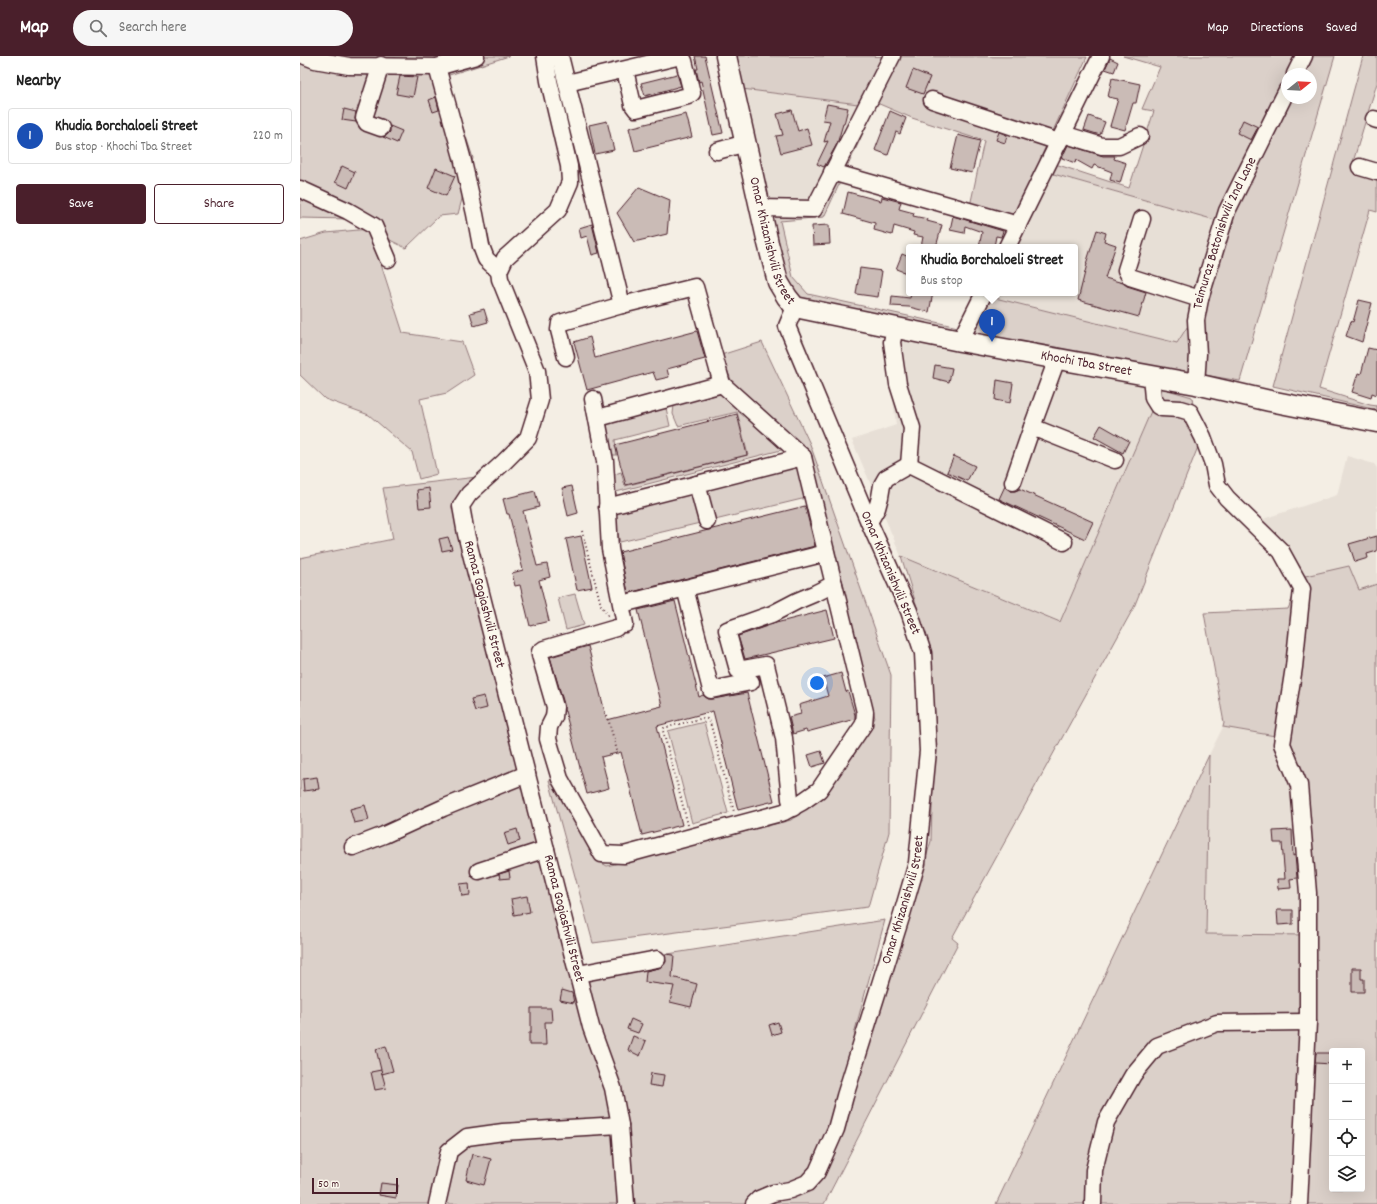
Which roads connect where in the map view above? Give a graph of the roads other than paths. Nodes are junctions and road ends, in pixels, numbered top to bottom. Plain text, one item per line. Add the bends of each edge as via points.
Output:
1 (305, 56) edge
2 (476, 56) edge
3 (545, 56) edge
4 (560, 56) edge
5 (726, 56) edge
6 (892, 56) edge
7 (1101, 56) edge
8 (1304, 56) edge
9 (381, 65) junction
10 (437, 67) junction
11 (1298, 68) edge
12 (625, 70) dead end
13 (567, 83) junction
14 (932, 100) dead end
15 (1281, 102) edge
16 (381, 128) dead end
17 (1140, 136) dead end
18 (1061, 138) junction
19 (746, 143) junction
20 (717, 151) dead end
21 (1360, 168) dead end
22 (832, 172) junction
23 (1377, 172) edge
24 (300, 189) edge
25 (760, 208) junction
26 (1142, 219) dead end
27 (1018, 225) junction
28 (1008, 244) edge
29 (388, 259) dead end
30 (499, 270) junction
31 (982, 296) edge
32 (1200, 299) junction
33 (622, 305) junction
34 (795, 307) junction
35 (895, 328) junction
36 (960, 341) junction
37 (566, 357) dead end
38 (1057, 359) junction
39 (1151, 376) junction
40 (722, 384) junction
41 (1196, 384) junction
42 (594, 399) dead end
43 (598, 418) junction
44 (1377, 422) edge
45 (1032, 427) junction
46 (803, 457) junction
47 (1115, 460) dead end
48 (909, 465) junction
49 (1012, 482) dead end
50 (697, 484) junction
51 (608, 506) junction
52 (707, 521) dead end
53 (868, 522) junction
54 (1064, 542) dead end
55 (826, 553) junction
56 (834, 584) junction
57 (685, 588) junction
58 (622, 604) junction
59 (751, 682) dead end
60 (527, 774) junction
61 (793, 808) junction
62 (353, 847) dead end
63 (546, 849) junction
64 (479, 870) dead end
65 (657, 959) dead end
66 (578, 974) junction
67 (1308, 1022) junction
68 (620, 1125) junction
69 (437, 1204) edge
70 (626, 1204) edge
71 (754, 1204) edge
72 (1093, 1204) edge
73 (1300, 1204) edge

1 - 9 street via 349,66
2 - 10 street
3 - 30 street via 569,166 570,182 558,210 505,258
4 - 13 street
5 - 19 main road, Omar Khizanishvili Street
6 - 22 street
7 - 18 street
8 - 11 street
9 - 10 street
9 - 16 street via 364,118 367,123
10 - 30 street via 462,157 481,246 486,259
12 - 13 street
13 - 33 street
14 - 18 street
15 - 32 street, Teimuraz Batonishvili 2nd Lane via 1227,211
17 - 18 street via 1120,146 1102,146
18 - 27 street
19 - 20 street
19 - 25 main road, Omar Khizanishvili Street
21 - 23 street
22 - 25 street via 814,209
22 - 27 street
24 - 29 street via 374,226
25 - 34 main road, Omar Khizanishvili Street via 778,282
26 - 32 street via 1126,270 1130,277
27 - 28 street
30 - 60 street, Ramaz Gogiashvili Street via 500,279 537,371 540,400 528,438 469,494 461,506
31 - 36 street
32 - 41 street, Teimuraz Batonishvili 2nd Lane via 1196,320
33 - 37 street via 560,323 559,330
33 - 40 street via 695,287
34 - 35 main road, Khochi Tba Street
34 - 53 street, Omar Khizanishvili Street via 787,326
35 - 36 main road, Khochi Tba Street
35 - 48 street via 892,342 898,384 912,428
36 - 38 main road, Khochi Tba Street
38 - 39 main road, Khochi Tba Street
38 - 45 street
39 - 41 main road, Khochi Tba Street
39 - 67 street via 1153,398 1158,406 1180,408 1190,412 1213,464 1217,484 1227,498 1281,551 1302,590 1282,744 1299,785 1308,892
40 - 43 street
40 - 46 street
41 - 44 main road, Khochi Tba Street
42 - 43 street
43 - 51 street via 605,461
45 - 47 street
45 - 49 street
46 - 50 street
46 - 55 street
48 - 53 street via 886,478 877,508
48 - 54 street
50 - 51 street
50 - 52 street
51 - 58 street via 610,548
53 - 71 street, Omar Khizanishvili Street via 909,611 923,653 928,751 917,863 836,1129 824,1159 807,1183 773,1193
55 - 56 street
55 - 57 street
56 - 61 street via 865,712 864,724 819,790
56 - 61 street via 772,614 727,630 738,670 766,665 784,738
57 - 58 street
57 - 59 street via 711,690
58 - 61 street via 620,626 540,652 555,707 548,739 560,779 602,854 624,855
60 - 62 street
60 - 63 street, Ramaz Gogiashvili Street
63 - 64 street
63 - 66 street, Ramaz Gogiashvili Street
65 - 66 street
66 - 68 street, Ramaz Gogiashvili Street via 591,1027 613,1088
67 - 72 street via 1217,1023 1157,1046 1134,1075 1106,1122 1094,1170
67 - 73 street
68 - 69 street via 466,1137 449,1151
68 - 70 street, Ramaz Gogiashvili Street

